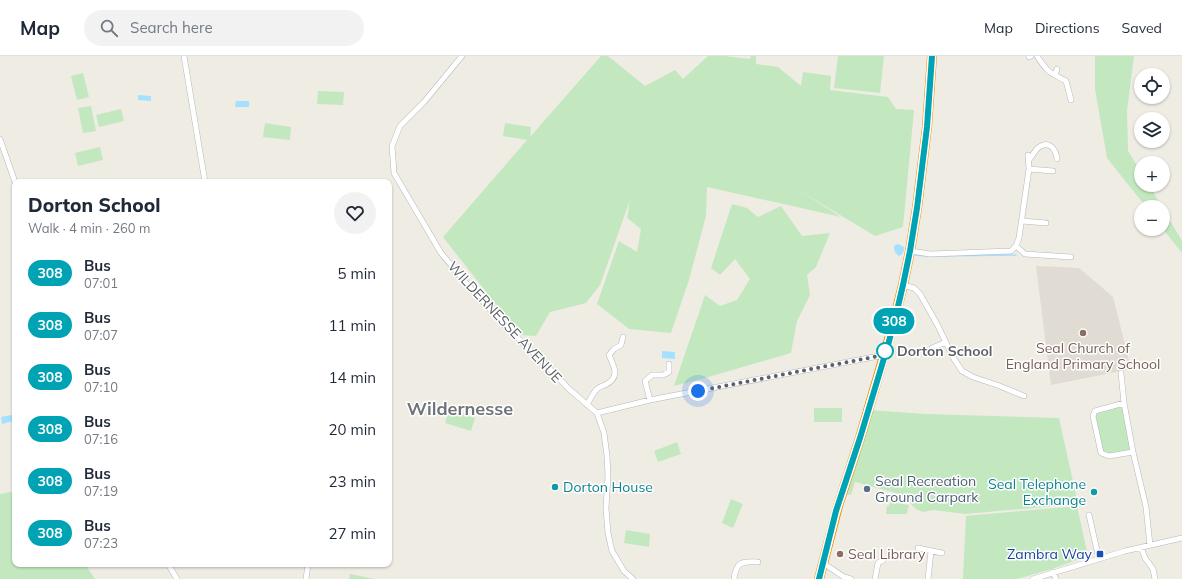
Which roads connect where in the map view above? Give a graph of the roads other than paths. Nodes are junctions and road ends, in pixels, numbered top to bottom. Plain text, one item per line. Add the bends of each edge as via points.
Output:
1 (184, 56) edge
2 (462, 56) edge
3 (932, 56) edge
4 (1037, 56) edge
5 (1057, 69) dead end
6 (1055, 75) junction
7 (1071, 100) dead end
8 (0, 139) edge
9 (1057, 159) dead end
10 (1029, 169) junction
11 (1053, 171) dead end
12 (14, 179) edge
13 (204, 179) edge
14 (1022, 221) junction
15 (1046, 223) dead end
16 (1016, 246) junction
17 (910, 251) junction
18 (1071, 257) dead end
19 (903, 285) junction
20 (623, 337) dead end
21 (946, 342) junction
22 (932, 348) dead end
23 (884, 355) junction
24 (669, 364) dead end
25 (1121, 373) dead end
26 (1024, 396) dead end
27 (650, 400) junction
28 (1124, 402) junction
29 (587, 405) junction
30 (597, 413) junction
31 (1133, 452) junction
32 (1090, 515) dead end
33 (1182, 538) edge
34 (1150, 545) junction
35 (1141, 547) junction
36 (918, 548) dead end
37 (931, 551) junction
38 (942, 553) dead end
39 (1099, 559) junction
40 (883, 560) dead end
41 (758, 562) dead end
42 (823, 564) junction
43 (170, 567) edge
44 (308, 567) edge
45 (1053, 572) junction
46 (177, 579) edge
47 (306, 579) edge
48 (633, 579) edge
49 (734, 579) edge
50 (819, 579) edge
51 (851, 579) edge
52 (875, 579) edge
53 (928, 579) edge
54 (1033, 579) edge
55 (1056, 579) edge
56 (1155, 579) edge

1 - 13 street
2 - 29 street, WILDERNESSE AVENUE via 424,102 400,126 392,146 394,173 440,253 504,325
3 - 17 highway via 927,127
4 - 6 street via 1046,70
5 - 6 street
6 - 7 street via 1066,81
8 - 12 street
9 - 10 street via 1052,147 1039,147 1029,158
10 - 11 street
10 - 14 street
14 - 15 street
14 - 16 street
16 - 17 street via 1011,251 930,254
16 - 18 street via 1025,254
17 - 19 highway
19 - 21 street via 914,288 919,293
19 - 23 highway
20 - 29 street via 621,345 609,355 615,367 612,380 598,387
21 - 22 street
21 - 26 street via 956,362 966,374
23 - 27 street
23 - 42 highway
24 - 27 street via 669,372 652,375 645,381
25 - 28 street
27 - 30 street
28 - 31 street
28 - 31 street via 1095,411 1093,416 1101,453 1109,456
29 - 30 street, WILDERNESSE AVENUE
30 - 48 street via 608,456 608,533 612,551 624,571
31 - 34 street via 1146,507
32 - 39 street
33 - 34 street
34 - 35 street
35 - 39 street
35 - 56 street via 1153,569
36 - 37 street
37 - 38 street
37 - 53 street
39 - 45 street
40 - 52 street via 878,563
41 - 49 street via 747,561 739,564
42 - 50 highway
42 - 51 street
43 - 46 street
44 - 47 street
45 - 54 street
45 - 55 street

